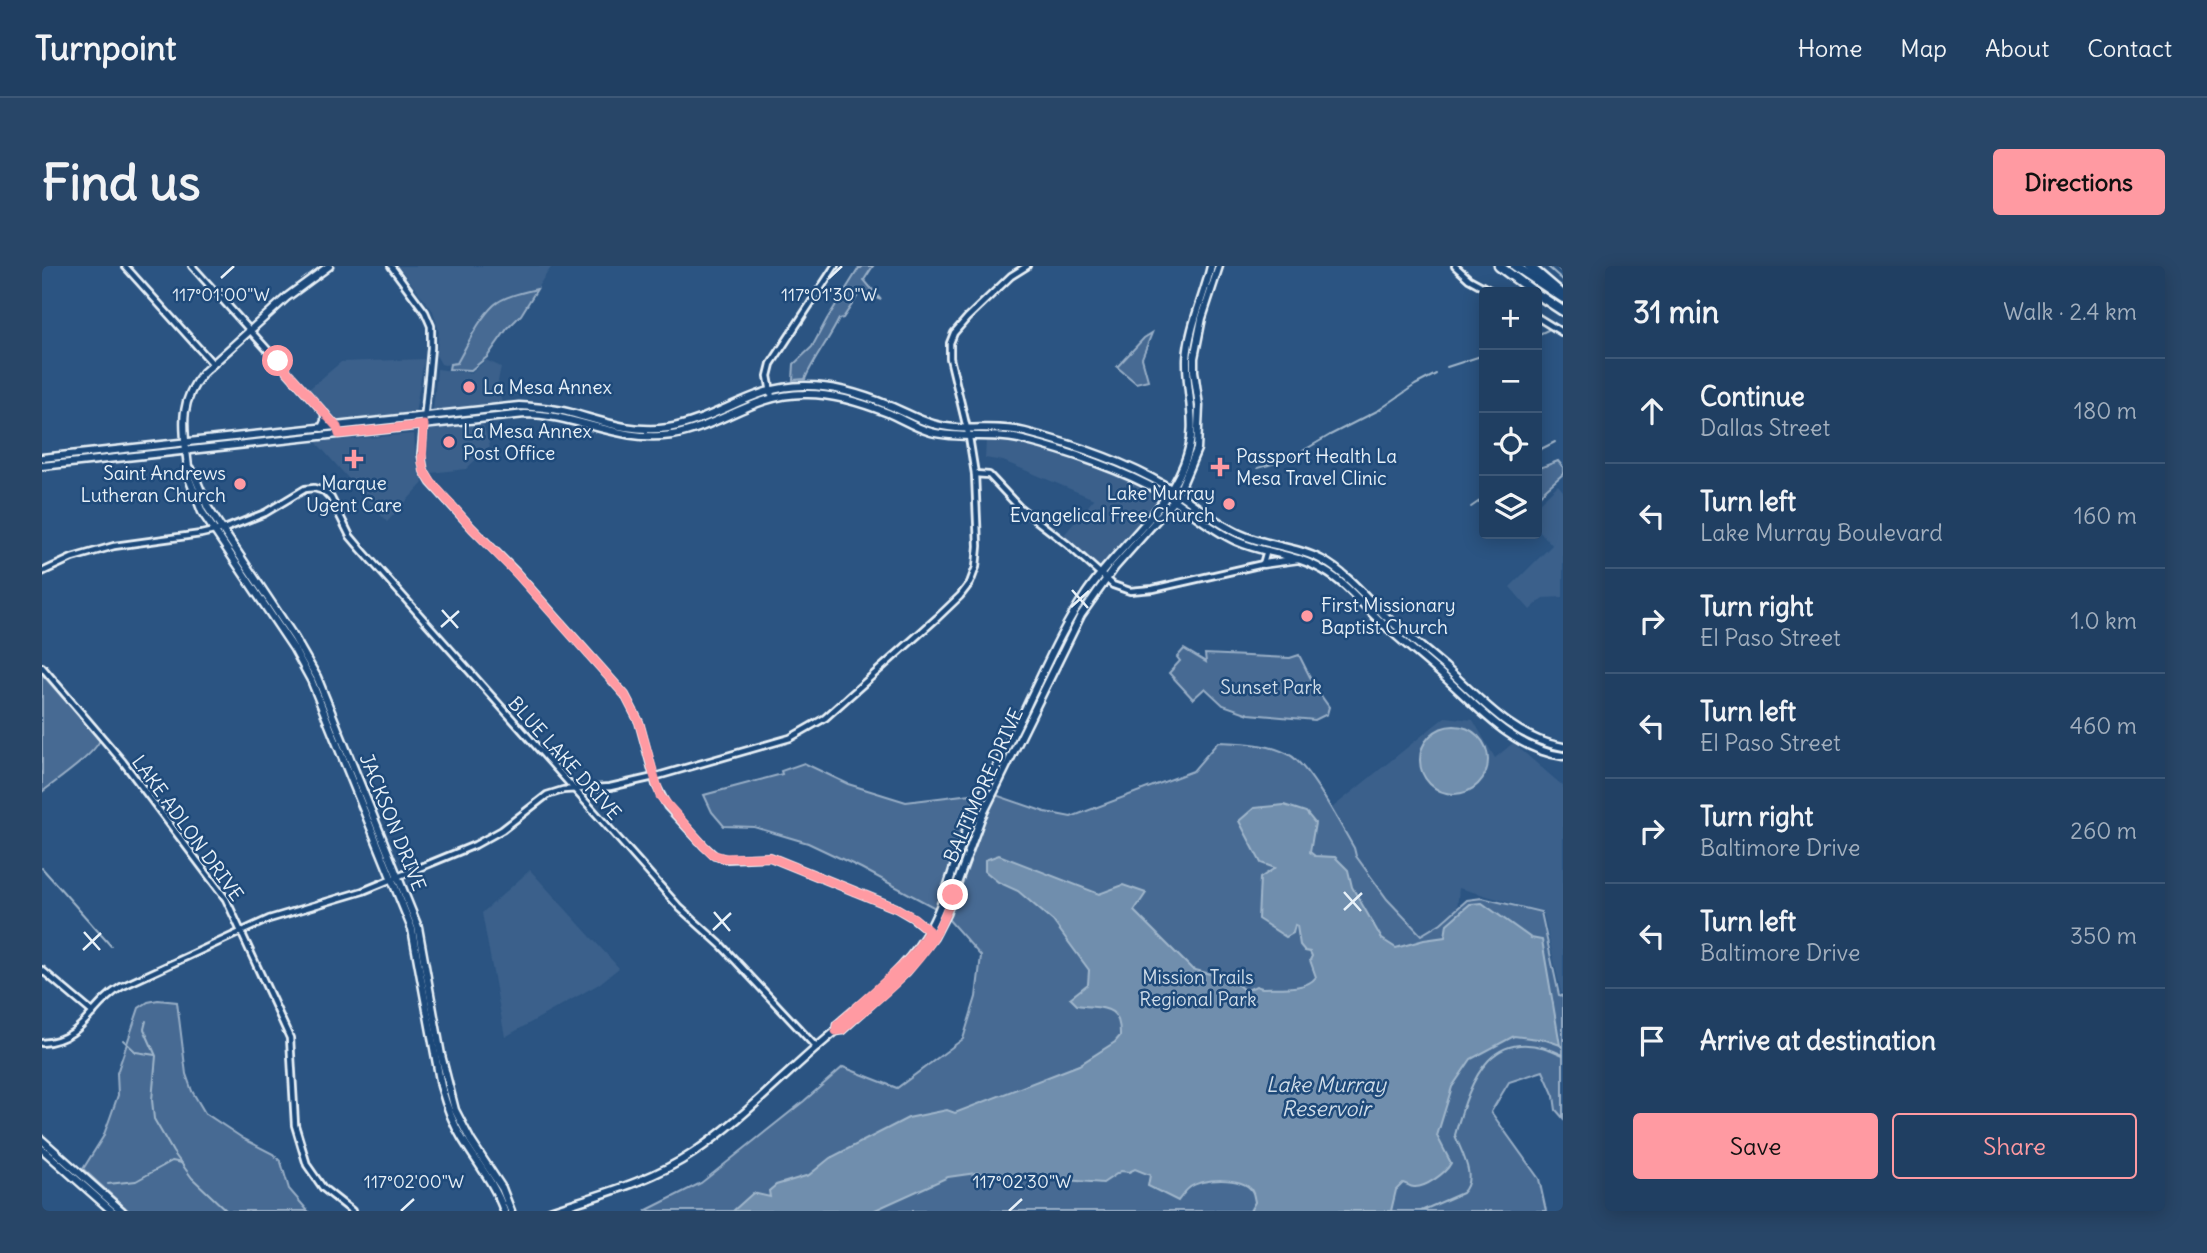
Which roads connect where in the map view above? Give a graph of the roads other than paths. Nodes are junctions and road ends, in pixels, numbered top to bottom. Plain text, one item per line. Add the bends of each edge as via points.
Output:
1 (125, 266) edge
2 (192, 266) edge
3 (329, 266) edge
4 (391, 266) edge
5 (835, 266) edge
6 (1027, 266) edge
7 (1211, 266) edge
8 (1219, 266) edge
9 (1455, 266) edge
10 (1497, 266) edge
11 (1515, 266) edge
12 (1529, 266) edge
13 (1484, 287) edge
14 (1527, 287) edge
15 (1563, 296) edge
16 (1542, 297) edge
17 (1563, 311) edge
18 (1542, 320) edge
19 (250, 331) junction
20 (1563, 333) edge
21 (213, 364) junction
22 (771, 394) junction
23 (325, 414) junction
24 (424, 421) junction
25 (322, 428) junction
26 (338, 430) junction
27 (968, 433) junction
28 (186, 447) junction
29 (42, 458) edge
30 (42, 466) edge
31 (975, 474) junction
32 (1173, 495) junction
33 (218, 530) junction
34 (1268, 546) junction
35 (1301, 559) junction
36 (1263, 564) junction
37 (42, 572) edge
38 (1103, 577) junction
39 (1077, 614) junction
40 (42, 667) edge
41 (1563, 747) edge
42 (1563, 756) edge
43 (654, 777) junction
44 (573, 788) junction
45 (395, 878) junction
46 (242, 931) junction
47 (929, 931) junction
48 (42, 971) edge
49 (93, 1013) junction
50 (836, 1031) junction
51 (42, 1043) edge
52 (816, 1047) junction
53 (42, 1140) edge
54 (42, 1149) edge
55 (76, 1179) junction
56 (112, 1211) edge
57 (122, 1211) edge
58 (352, 1211) edge
59 (504, 1211) edge
60 (511, 1211) edge
61 (550, 1211) edge

1 - 21 street
2 - 19 street
3 - 19 main road, JACKSON DRIVE
4 - 24 street via 431,326
5 - 22 street via 773,361
6 - 27 street via 994,292 951,339 950,358
7 - 32 main road, BALTIMORE DRIVE via 1189,345 1192,426
8 - 32 main road, BALTIMORE DRIVE via 1194,358 1197,449
9 - 13 street
10 - 14 highway
11 - 15 highway
12 - 15 highway
16 - 17 highway
18 - 20 street
19 - 21 main road, JACKSON DRIVE
19 - 23 street
21 - 28 main road, JACKSON DRIVE via 187,400
22 - 24 main road via 691,431 671,435 622,435 539,414
22 - 27 main road via 846,391
23 - 25 main road
23 - 26 street
24 - 26 main road
24 - 43 street via 422,461 431,482 621,690 639,722
25 - 26 main road
25 - 28 main road
26 - 28 main road
27 - 31 street
27 - 32 main road via 1004,429 1135,470
28 - 29 main road
28 - 30 main road
28 - 33 main road, JACKSON DRIVE via 193,493
31 - 38 street via 989,475 1019,507
31 - 43 street via 976,567 970,583 937,618 825,719 804,732
32 - 34 main road via 1228,537
32 - 38 main road, BALTIMORE DRIVE
33 - 37 street via 114,546
33 - 44 street, BLUE LAKE DRIVE via 265,513 302,490 317,489 329,495 360,549
33 - 45 main road, JACKSON DRIVE via 308,673
34 - 35 main road
34 - 36 street
34 - 41 main road via 1312,555 1339,570 1504,721 1532,738
35 - 36 main road
35 - 42 main road via 1335,577 1500,727 1528,746
36 - 38 street via 1139,591 1121,589
38 - 39 main road, BALTIMORE DRIVE
39 - 47 main road, BALTIMORE DRIVE via 973,814
39 - 50 main road, BALTIMORE DRIVE via 981,818 934,937 906,972
40 - 46 street, LAKE ADLON DRIVE via 164,815 222,893
43 - 44 street via 610,787
43 - 47 street via 667,806 712,854 727,859 770,857 896,908
44 - 45 street via 547,795 489,838
44 - 52 street, BLUE LAKE DRIVE via 680,908
45 - 46 street
45 - 59 main road, JACKSON DRIVE via 412,929 448,1110
45 - 60 main road, JACKSON DRIVE via 418,927 450,1097
46 - 49 street via 121,988
46 - 58 street, LAKE ADLON DRIVE via 290,1038 295,1125 305,1159 323,1188
47 - 50 main road, BALTIMORE DRIVE via 916,951 837,1025
48 - 49 street
49 - 51 street via 69,1036
50 - 52 main road
52 - 61 main road via 692,1154 638,1181
53 - 57 main road
54 - 55 main road
55 - 56 main road
55 - 57 main road

